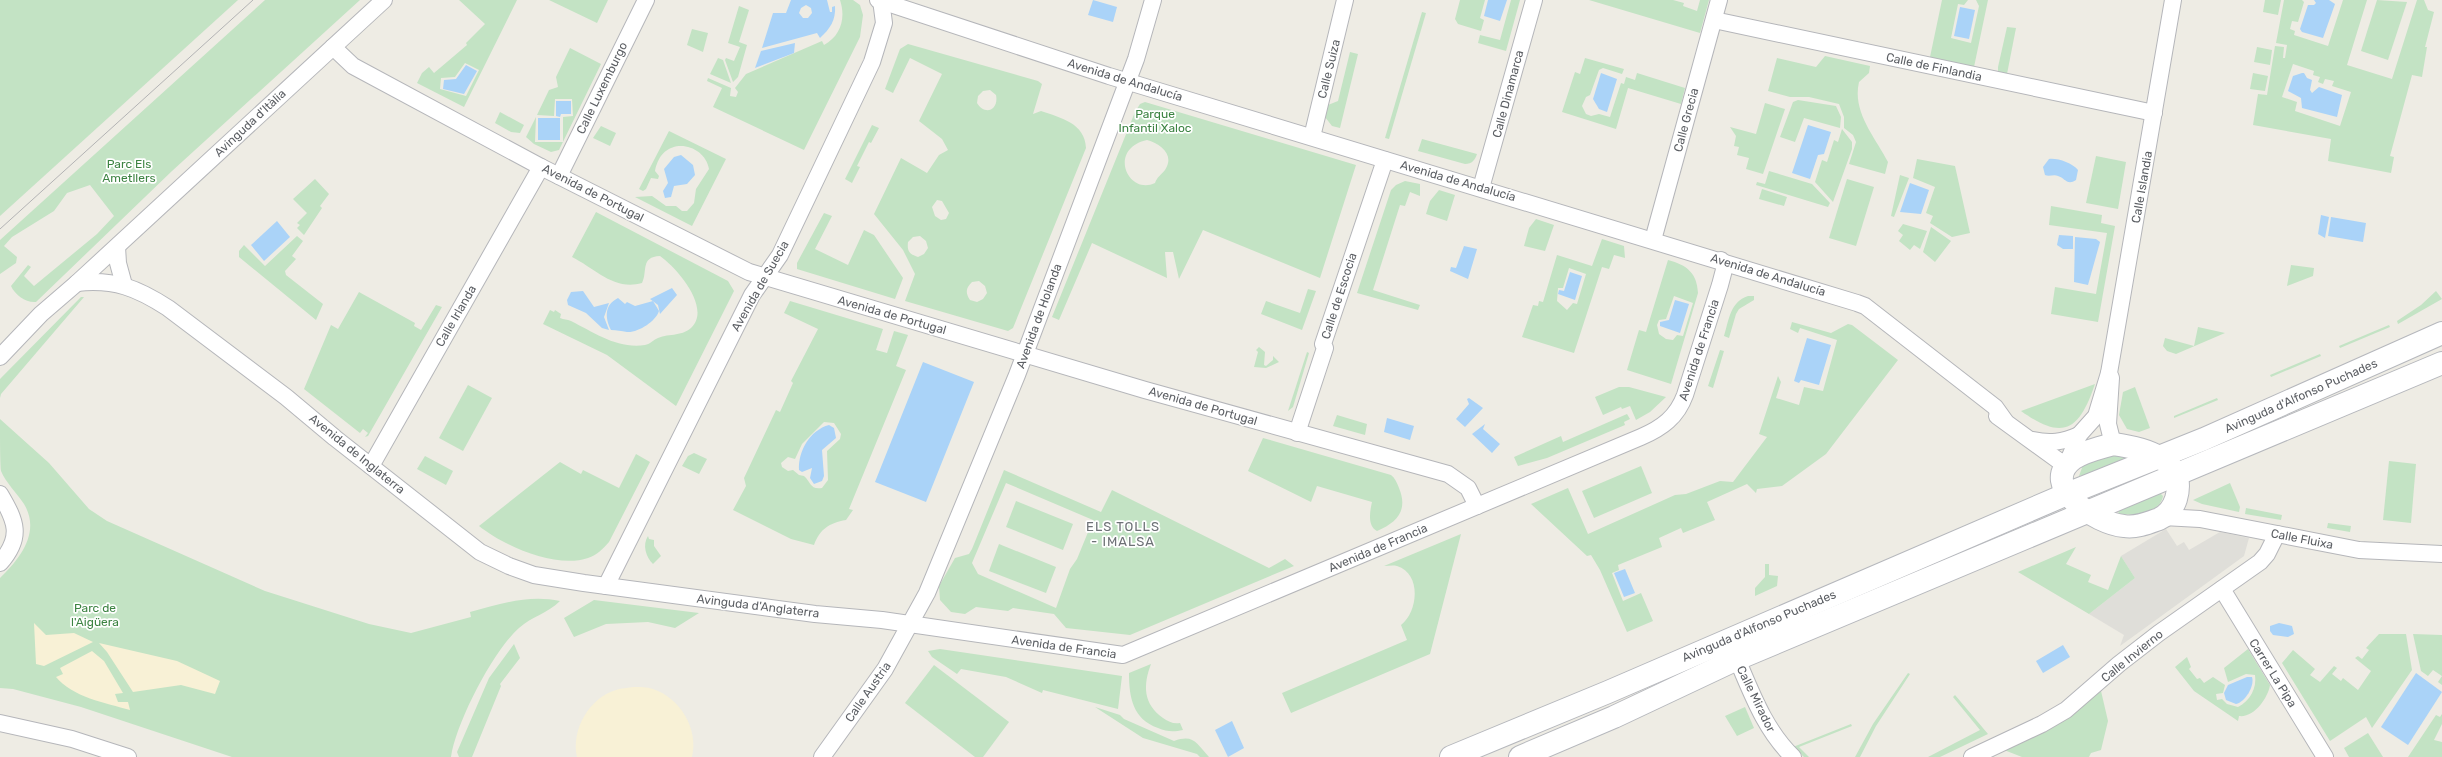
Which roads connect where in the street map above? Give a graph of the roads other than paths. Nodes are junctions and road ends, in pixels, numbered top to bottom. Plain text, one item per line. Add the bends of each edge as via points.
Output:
1 (384, 0) edge
2 (646, 0) edge
3 (1153, 0) edge
4 (1345, 0) edge
5 (1534, 0) edge
6 (1719, 0) edge
7 (2174, 0) edge
8 (880, 1) edge
9 (1714, 20) junction
10 (333, 47) junction
11 (1127, 81) junction
12 (2154, 113) junction
13 (1312, 137) junction
14 (1385, 160) junction
15 (541, 167) junction
16 (559, 176) junction
17 (1481, 188) junction
18 (1653, 240) junction
19 (116, 247) junction
20 (1721, 260) junction
21 (765, 277) junction
22 (77, 283) junction
23 (124, 285) junction
24 (1720, 285) junction
25 (2442, 333) edge
26 (1025, 354) junction
27 (0, 357) edge
28 (2442, 363) edge
29 (2109, 374) junction
30 (2005, 421) junction
31 (1297, 433) junction
32 (2079, 435) junction
33 (2030, 440) junction
34 (2113, 444) junction
35 (2159, 457) junction
36 (371, 466) junction
37 (2066, 466) junction
38 (2176, 475) junction
39 (0, 494) edge
40 (2067, 494) junction
41 (1477, 506) junction
42 (2087, 512) junction
43 (2163, 517) junction
44 (2277, 534) junction
45 (2442, 554) edge
46 (0, 563) edge
47 (606, 586) junction
48 (2222, 589) junction
49 (1796, 610) junction
50 (911, 626) junction
51 (1737, 659) junction
52 (0, 723) edge
53 (128, 757) edge
54 (822, 757) edge
55 (1451, 757) edge
56 (1520, 757) edge
57 (1793, 757) edge
58 (1972, 757) edge
59 (2325, 757) edge

1 - 10 street, Avinguda d'Itàlia
2 - 16 street, Calle Luxemburgo
3 - 11 street, Avenida de Holanda
4 - 13 street, Calle Suiza
5 - 17 street, Calle Dinamarca
6 - 9 street, Calle Grecia
7 - 12 street, Calle Islandia
8 - 11 street, Avenida de Andalucía
8 - 21 street, Avenida de Suecia via 884,23 872,62 780,255
9 - 12 street, Calle de Finlandia
9 - 18 street, Calle Grecia
10 - 15 street, Avenida de Portugal via 353,66
10 - 19 street, Avinguda d'Itàlia
11 - 13 street, Avenida de Andalucía
11 - 26 street, Avenida de Holanda
12 - 29 street, Calle Islandia
13 - 14 street, Avenida de Andalucía
14 - 17 street, Avenida de Andalucía
14 - 31 street, Calle de Escocia via 1323,344 1325,348
15 - 16 street, Avenida de Portugal
15 - 36 street, Calle Irlanda
16 - 21 street, Avenida de Portugal via 749,272
17 - 18 street, Avenida de Andalucía
18 - 20 street, Avenida de Andalucía
19 - 22 street, Avinguda d'Itàlia
19 - 23 street
20 - 24 street, Avenida de Francia via 1724,266
20 - 30 street, Avenida de Andalucía via 1865,306 1995,407
21 - 26 street, Avenida de Portugal
21 - 47 street, Avenida de Suecia via 752,295
22 - 23 street via 95,281
22 - 27 street, Avinguda d'Itàlia via 41,314
23 - 36 street, Avenida de Inglaterra via 168,308 286,397
24 - 30 street, Avenida de Andalucía via 1730,273 1862,314 1990,413
24 - 41 street, Avenida de Francia via 1682,404 1670,421 1648,434
25 - 35 main road, Avinguda d'Alfonso Puchades
26 - 31 street, Avenida de Portugal
26 - 50 street, Avenida de Holanda via 930,586
28 - 38 main road, Avinguda d'Alfonso Puchades
29 - 32 street, Calle Islandia via 2096,416
29 - 34 street, Calle Islandia via 2111,378 2108,424
30 - 33 street, Avenida de Andalucía
31 - 41 street, Avenida de Portugal via 1448,474 1468,488
32 - 33 street via 2062,442 2046,444
32 - 37 street, Calle Islandia
33 - 37 street, Avenida de Andalucía
34 - 35 main road via 2146,450
34 - 37 main road via 2074,458
35 - 38 main road
35 - 40 main road, Avinguda d'Alfonso Puchades
36 - 47 street, Avenida de Inglaterra via 480,552 534,575
37 - 40 main road via 2063,473
38 - 42 main road, Avinguda d'Alfonso Puchades
38 - 43 main road via 2177,493 2173,508
39 - 46 street via 11,512 16,533 9,551
40 - 42 main road
40 - 49 main road, Avinguda d'Alfonso Puchades
41 - 50 street, Avenida de Francia via 1123,655
42 - 43 main road via 2106,522 2125,527 2145,524
42 - 51 main road, Avinguda d'Alfonso Puchades
43 - 44 street, Calle Fluixa via 2200,519
44 - 45 street, Calle Fluixa via 2359,550
44 - 48 street, Calle Invierno via 2260,562
47 - 50 street, Avinguda d'Anglaterra
48 - 58 street, Calle Invierno via 2125,659 2066,710
48 - 59 street, Carrer La Pipa
49 - 51 main road via 1778,624 1736,643 1734,647
49 - 55 main road, Avinguda d'Alfonso Puchades
50 - 54 street, Calle Austria via 885,670
51 - 56 main road, Avinguda d'Alfonso Puchades via 1614,717
51 - 57 street, Calle Mirador via 1772,734
52 - 53 street via 66,737

